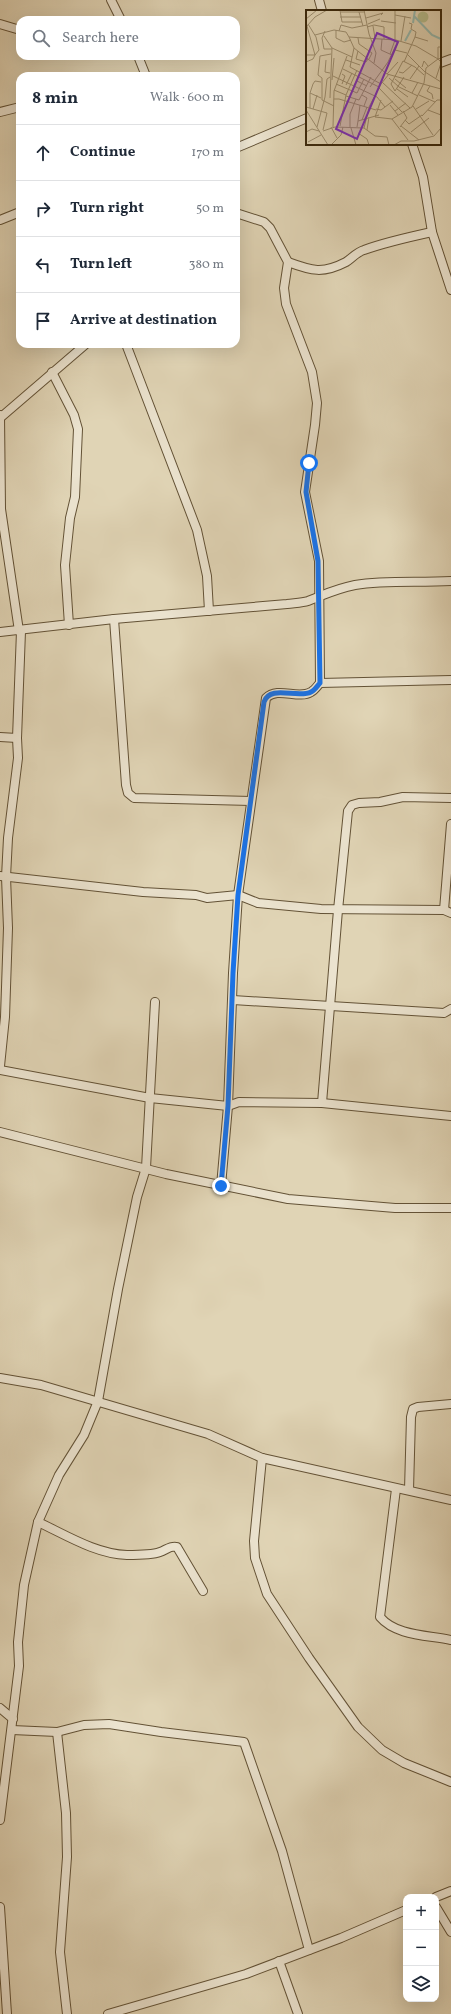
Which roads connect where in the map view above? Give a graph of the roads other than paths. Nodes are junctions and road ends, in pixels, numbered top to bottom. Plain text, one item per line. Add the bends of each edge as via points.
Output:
1 (111, 0) edge
2 (319, 0) edge
3 (322, 10) edge
4 (120, 16) edge
5 (0, 24) edge
6 (16, 29) edge
7 (451, 59) edge
8 (140, 60) edge
9 (441, 63) edge
10 (144, 72) edge
11 (16, 108) edge
12 (0, 112) edge
13 (306, 118) edge
14 (412, 145) edge
15 (240, 146) edge
16 (16, 214) edge
17 (240, 214) edge
18 (0, 220) edge
19 (432, 232) junction
20 (288, 262) junction
21 (451, 290) edge
22 (81, 348) edge
23 (128, 348) edge
24 (52, 372) junction
25 (0, 417) edge
26 (451, 581) edge
27 (320, 595) junction
28 (209, 611) junction
29 (114, 619) junction
30 (69, 625) junction
31 (20, 631) junction
32 (0, 632) edge
33 (451, 680) edge
34 (320, 683) junction
35 (0, 737) edge
36 (17, 738) junction
37 (451, 798) edge
38 (251, 801) junction
39 (451, 824) edge
40 (3, 876) edge
41 (238, 895) junction
42 (338, 910) junction
43 (448, 911) edge
44 (233, 1000) junction
45 (155, 1002) dead end
46 (329, 1007) junction
47 (451, 1008) edge
48 (1, 1054) edge
49 (0, 1066) edge
50 (0, 1070) edge
51 (150, 1098) junction
52 (322, 1103) junction
53 (228, 1106) junction
54 (451, 1116) edge
55 (0, 1132) edge
56 (146, 1168) junction
57 (221, 1186) junction
58 (451, 1208) edge
59 (0, 1378) edge
60 (98, 1401) junction
61 (451, 1404) edge
62 (262, 1458) junction
63 (396, 1489) junction
64 (409, 1490) junction
65 (451, 1500) edge
66 (38, 1522) junction
67 (203, 1591) dead end
68 (451, 1640) edge
69 (0, 1708) edge
70 (13, 1719) junction
71 (12, 1730) junction
72 (57, 1732) junction
73 (450, 1780) edge
74 (0, 1820) edge
75 (451, 1891) edge
76 (439, 1896) edge
77 (0, 1908) edge
78 (403, 1911) edge
79 (439, 1912) edge
80 (451, 1932) edge
81 (309, 1950) junction
82 (279, 1961) junction
83 (6, 2014) edge
84 (67, 2014) edge
85 (108, 2014) edge
86 (298, 2014) edge

1 - 4 street
2 - 3 street
5 - 6 street
7 - 9 street
8 - 10 street
11 - 12 street
13 - 15 street
14 - 19 street via 423,177
16 - 18 street
17 - 20 street via 264,222 270,228
19 - 20 street via 379,244 328,270 304,268
19 - 21 street
20 - 27 street via 284,288 286,304 312,372 316,403 306,492 318,561
22 - 24 street
23 - 28 street via 196,530 207,576
24 - 25 street
24 - 30 street via 78,429 75,497 65,565
25 - 31 street via 1,509
26 - 27 street via 380,582 338,588
27 - 28 street via 308,601
27 - 34 street
28 - 29 street
29 - 30 street
29 - 38 street via 128,793 134,798
30 - 31 street
31 - 32 street
31 - 36 street
33 - 34 street
34 - 38 street via 311,692 304,694 273,693 266,698
35 - 36 street
36 - 40 street via 18,758
37 - 42 street via 403,796 352,805 348,811
38 - 41 street
39 - 43 street
40 - 41 street via 207,898
40 - 48 street via 8,928
41 - 42 street via 258,903
41 - 44 street
42 - 43 street via 382,908
42 - 46 street
44 - 46 street
44 - 53 street
45 - 51 street
46 - 47 street via 444,1013
46 - 52 street
48 - 49 street
50 - 51 street
51 - 53 street
51 - 56 street
52 - 53 street via 239,1102
52 - 54 street
53 - 57 street
55 - 56 street
56 - 57 street
56 - 60 street via 118,1289
57 - 58 street via 288,1199 395,1208
59 - 60 street via 41,1385
60 - 62 street via 208,1434
60 - 66 street via 84,1435 59,1474
61 - 64 street via 413,1409
62 - 63 street
62 - 73 street via 254,1541 255,1558 267,1594 358,1727 382,1750 404,1763
63 - 64 street
63 - 68 street via 380,1617 386,1624 398,1630
64 - 65 street
66 - 67 street via 114,1554 159,1553 178,1547
66 - 70 street via 24,1584
69 - 70 street
70 - 71 street
71 - 72 street
71 - 74 street
72 - 81 street via 84,1725 109,1724 244,1742 282,1851
72 - 84 street via 68,1857 60,1952
75 - 76 street
77 - 83 street
78 - 81 street
79 - 80 street
81 - 82 street
82 - 85 street via 246,1974
82 - 86 street

